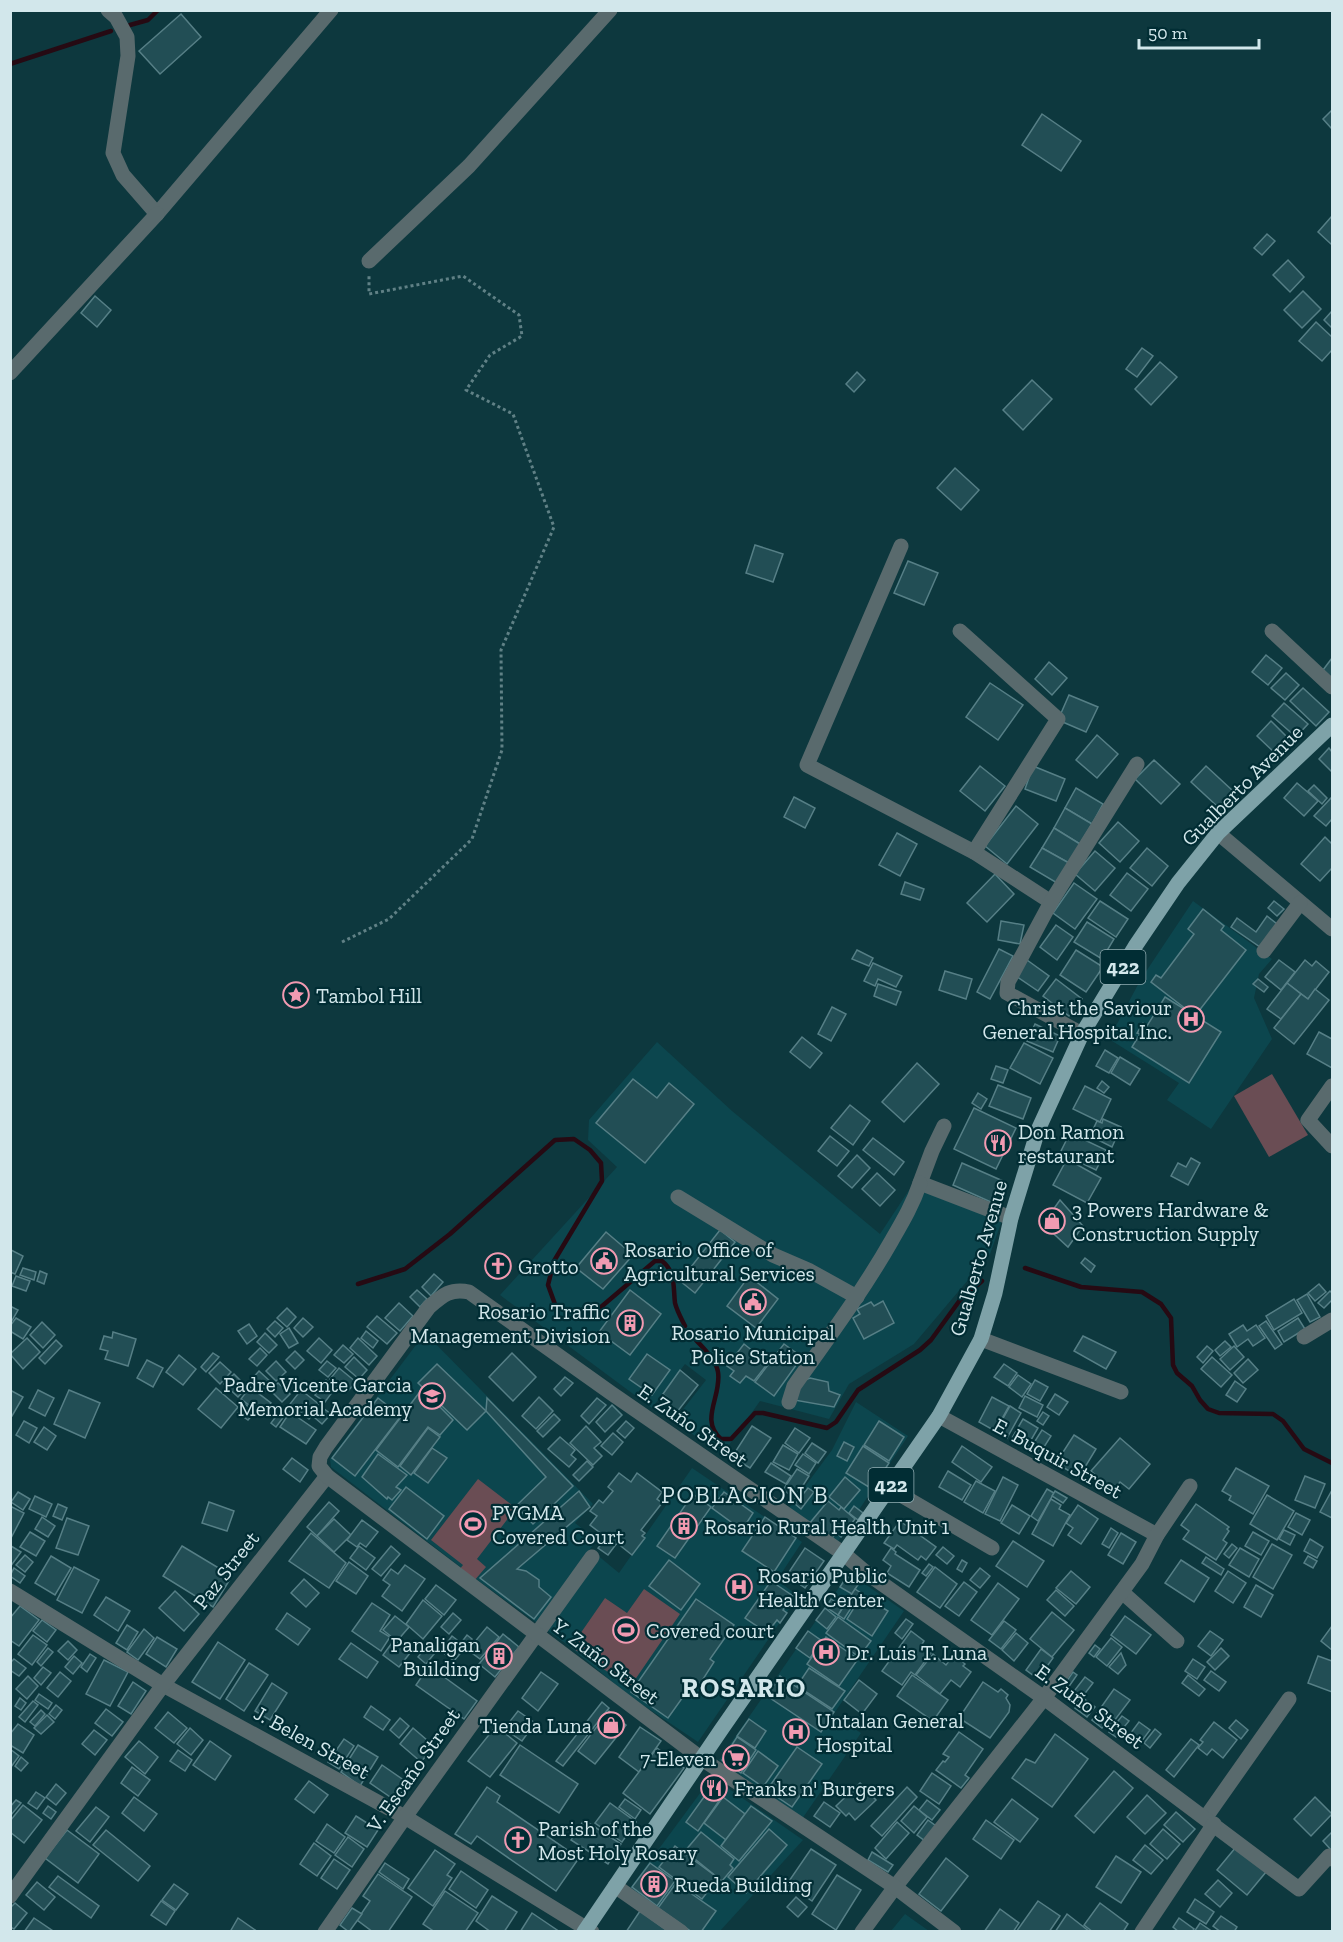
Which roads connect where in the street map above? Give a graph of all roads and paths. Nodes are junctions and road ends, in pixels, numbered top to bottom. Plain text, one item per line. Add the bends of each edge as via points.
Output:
1 (108, 10) edge
2 (332, 10) edge
3 (610, 10) edge
4 (157, 214) junction
5 (369, 261) joint
6 (10, 373) edge
7 (901, 546) dead end
8 (960, 631) dead end
9 (1272, 631) dead end
10 (1332, 687) edge
11 (1332, 725) edge
12 (1137, 764) dead end
13 (1218, 833) junction
14 (974, 852) junction
15 (1051, 902) junction
16 (1300, 903) junction
17 (1332, 929) edge
18 (342, 942) dead end
19 (1264, 951) dead end
20 (1082, 1035) junction
21 (1332, 1086) edge
22 (944, 1126) dead end
23 (1332, 1146) edge
24 (920, 1182) junction
25 (678, 1197) dead end
26 (1011, 1218) junction
27 (857, 1296) junction
28 (1332, 1320) edge
29 (1304, 1337) dead end
30 (981, 1339) junction
31 (1121, 1392) dead end
32 (789, 1402) dead end
33 (939, 1416) junction
34 (327, 1476) junction
35 (1191, 1486) dead end
36 (889, 1488) junction
37 (1157, 1536) junction
38 (992, 1548) dead end
39 (844, 1554) junction
40 (592, 1557) dead end
41 (10, 1591) edge
42 (1122, 1592) junction
43 (535, 1634) junction
44 (1177, 1641) dead end
45 (163, 1685) junction
46 (1044, 1698) junction
47 (1289, 1699) dead end
48 (702, 1759) junction
49 (405, 1817) junction
50 (1210, 1821) junction
51 (1332, 1859) edge
52 (615, 1886) junction
53 (895, 1887) junction
54 (10, 1896) edge
55 (588, 1930) edge
56 (325, 1932) edge
57 (681, 1932) edge
58 (862, 1932) edge
59 (954, 1932) edge
60 (1142, 1932) edge

1 - 4 street via 127,38 128,56 113,153 123,175
2 - 4 street
3 - 5 street via 469,166
4 - 6 street
5 - 18 path via 369,294 463,276 519,315 522,336 490,355 466,390 513,414 554,528 501,650 502,750 472,839 389,919
7 - 14 street via 807,765
8 - 14 street via 1058,719
9 - 10 street
11 - 13 main road, Gualberto Avenue / 422
12 - 15 street
13 - 16 street
13 - 20 main road, Gualberto Avenue / 422 via 1155,916
14 - 15 street
15 - 20 street via 1008,982 1007,993
16 - 17 street
16 - 19 street
20 - 26 main road, Gualberto Avenue / 422 via 1038,1130
21 - 23 street via 1308,1120
22 - 24 street
24 - 26 street
24 - 27 street via 913,1202
25 - 27 street via 773,1255
26 - 30 main road, Gualberto Avenue / 422
27 - 32 street via 794,1386
28 - 29 street
30 - 31 street
30 - 33 main road, Gualberto Avenue / 422
33 - 36 main road, Gualberto Avenue / 422
33 - 37 street, E. Buquir Street
34 - 39 street, E. Zuño Street via 319,1466 320,1457 429,1307 457,1289 469,1292
34 - 43 street, Y. Zuño Street
34 - 45 street, Paz Street
35 - 37 street
36 - 38 street
36 - 39 main road, Gualberto Avenue / 422
37 - 42 street
39 - 46 street, E. Zuño Street
39 - 48 main road, Gualberto Avenue / 422
40 - 43 street, V. Escaño Street
41 - 45 street, J. Belen Street
42 - 44 street
42 - 46 street
43 - 48 street, Y. Zuño Street
43 - 49 street, V. Escaño Street
45 - 49 street, J. Belen Street
45 - 54 street, Paz Street
46 - 50 street, E. Zuño Street
46 - 53 street
47 - 50 street
48 - 52 main road, Gualberto Avenue / 422
48 - 53 street, Y. Zuño Street
49 - 55 street, J. Belen Street
49 - 56 street, V. Escaño Street
50 - 51 street, E. Zuño Street via 1299,1889 1329,1856
50 - 60 street
52 - 55 main road, Gualberto Avenue / 422
52 - 57 street
53 - 58 street
53 - 59 street, Y. Zuño Street

